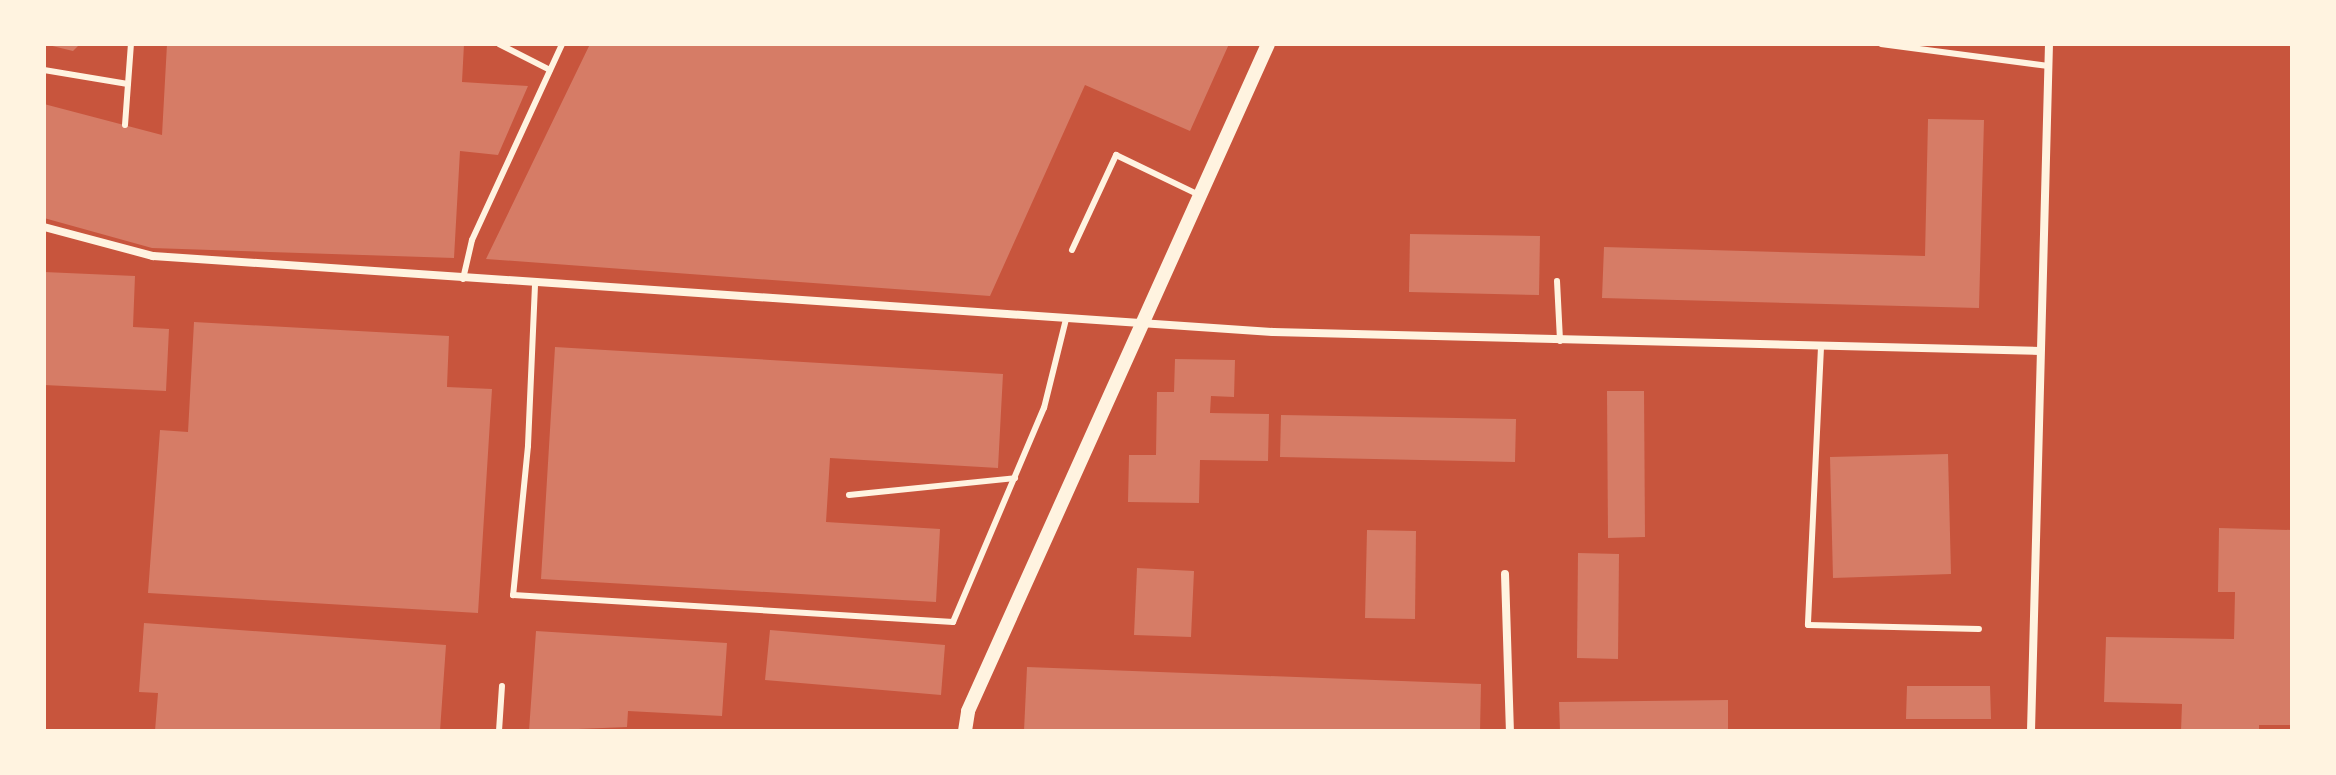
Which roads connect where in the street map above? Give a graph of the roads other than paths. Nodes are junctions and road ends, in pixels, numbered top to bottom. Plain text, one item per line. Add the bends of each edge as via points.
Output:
1 (131, 44) edge
2 (499, 44) edge
3 (562, 44) edge
4 (1268, 44) edge
5 (1881, 44) edge
6 (2049, 44) edge
7 (2049, 66) junction
8 (44, 70) edge
9 (550, 70) junction
10 (128, 84) junction
11 (125, 125) dead end
12 (1199, 195) junction
13 (44, 227) edge
14 (1072, 250) dead end
15 (463, 279) junction
16 (1557, 281) dead end
17 (535, 285) junction
18 (1066, 319) junction
19 (1143, 322) junction
20 (1560, 341) junction
21 (1821, 347) junction
22 (2040, 351) junction
23 (1015, 478) junction
24 (849, 495) dead end
25 (1505, 574) dead end
26 (1979, 629) dead end
27 (502, 686) dead end
28 (499, 731) edge
29 (965, 731) edge
30 (1510, 731) edge
31 (2031, 731) edge

1 - 10 lane
2 - 9 lane
3 - 9 lane
4 - 12 street
5 - 7 lane
6 - 7 street
7 - 22 street
8 - 10 lane
9 - 15 lane via 472,240
10 - 11 lane
12 - 14 lane via 1116,155
12 - 19 street
13 - 15 street via 153,256
15 - 17 street
16 - 20 lane
17 - 18 street
17 - 23 lane via 528,446 513,595 953,622
18 - 19 street
18 - 23 lane via 1044,408
19 - 20 street via 1273,332
19 - 29 street via 968,711
20 - 21 street
21 - 22 street
21 - 26 lane via 1808,625
22 - 31 street
23 - 24 lane
25 - 30 street
27 - 28 lane

